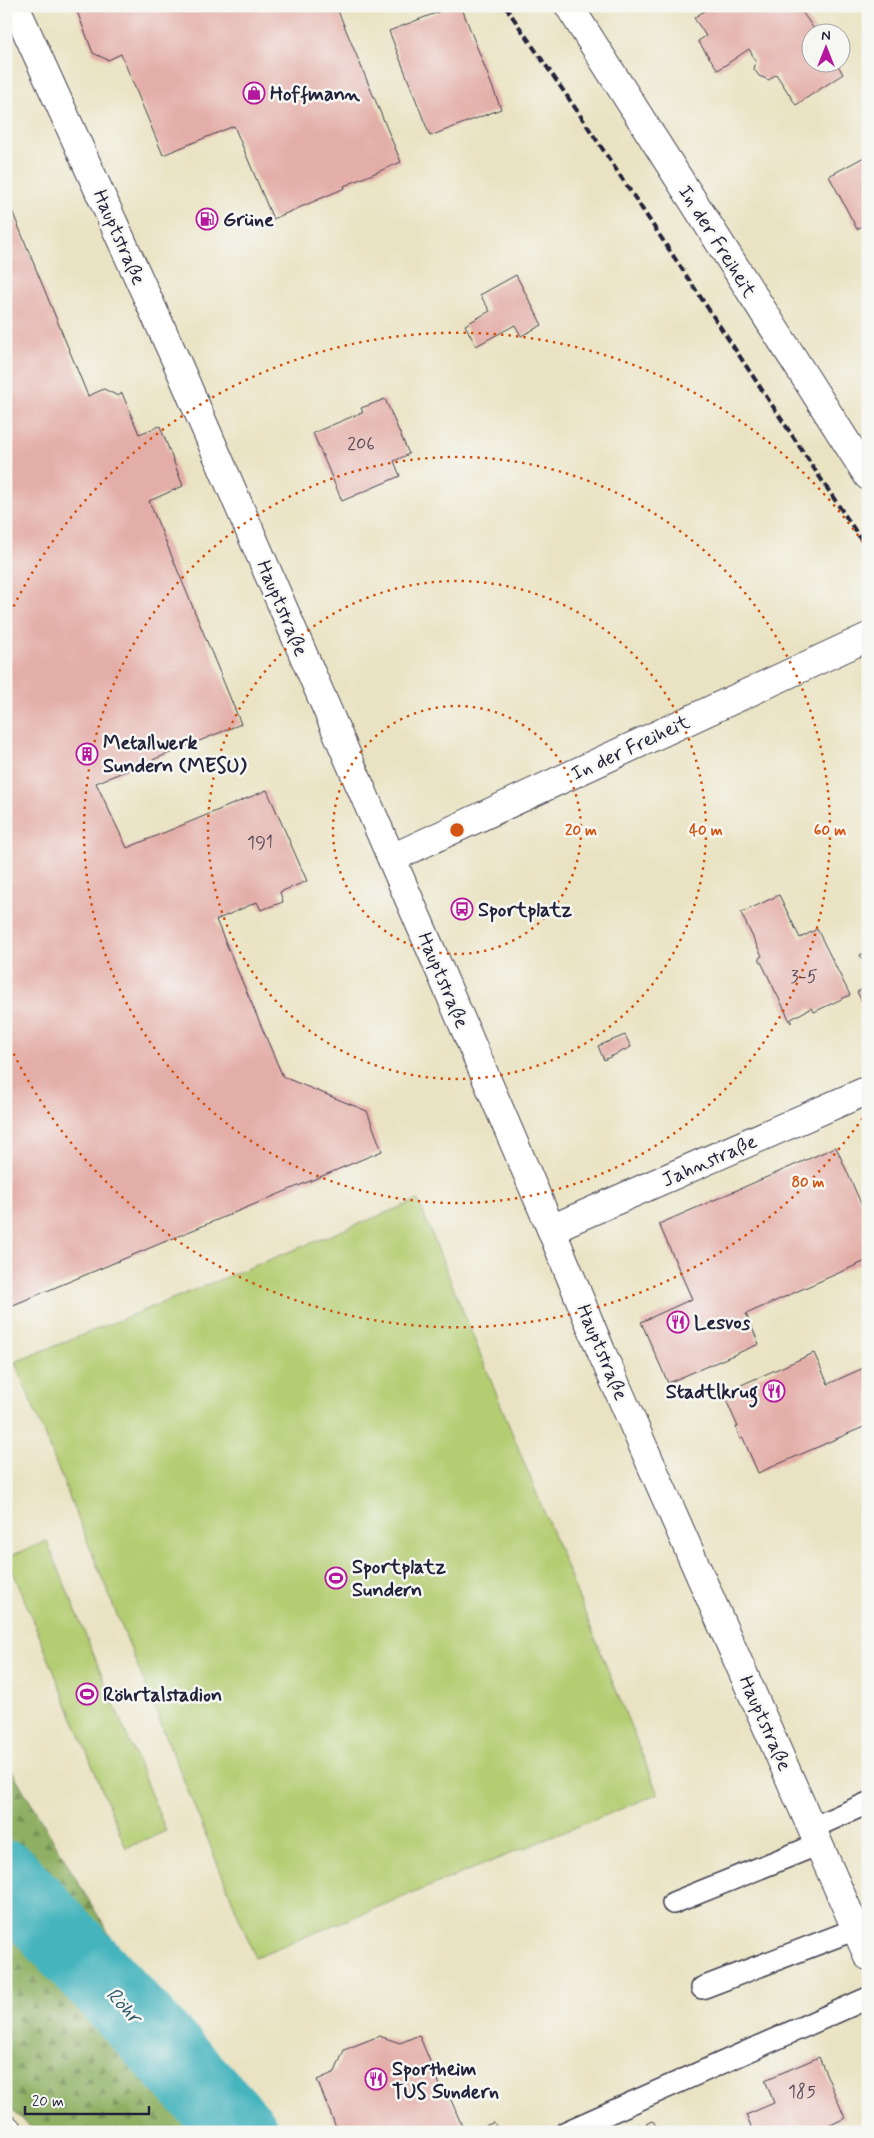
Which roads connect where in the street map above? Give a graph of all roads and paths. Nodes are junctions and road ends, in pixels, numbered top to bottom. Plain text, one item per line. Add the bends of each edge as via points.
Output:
1 (15, 6) edge
2 (569, 6) edge
3 (868, 476) edge
4 (868, 637) edge
5 (392, 858) junction
6 (868, 1090) edge
7 (551, 1229) junction
8 (868, 1803) edge
9 (816, 1836) junction
10 (673, 1903) dead end
11 (856, 1929) junction
12 (868, 1956) edge
13 (702, 1988) dead end
14 (868, 1998) edge
15 (566, 2132) edge

1 - 5 main road, Hauptstraße via 182,374
2 - 3 main road, In der Freiheit
4 - 5 main road, In der Freiheit
5 - 7 main road, Hauptstraße
6 - 7 main road, Jahnstraße
7 - 9 main road, Hauptstraße via 601,1351
8 - 9 lane
9 - 10 lane
9 - 11 main road, Hauptstraße
11 - 12 main road, Hauptstraße
11 - 13 lane
14 - 15 lane

